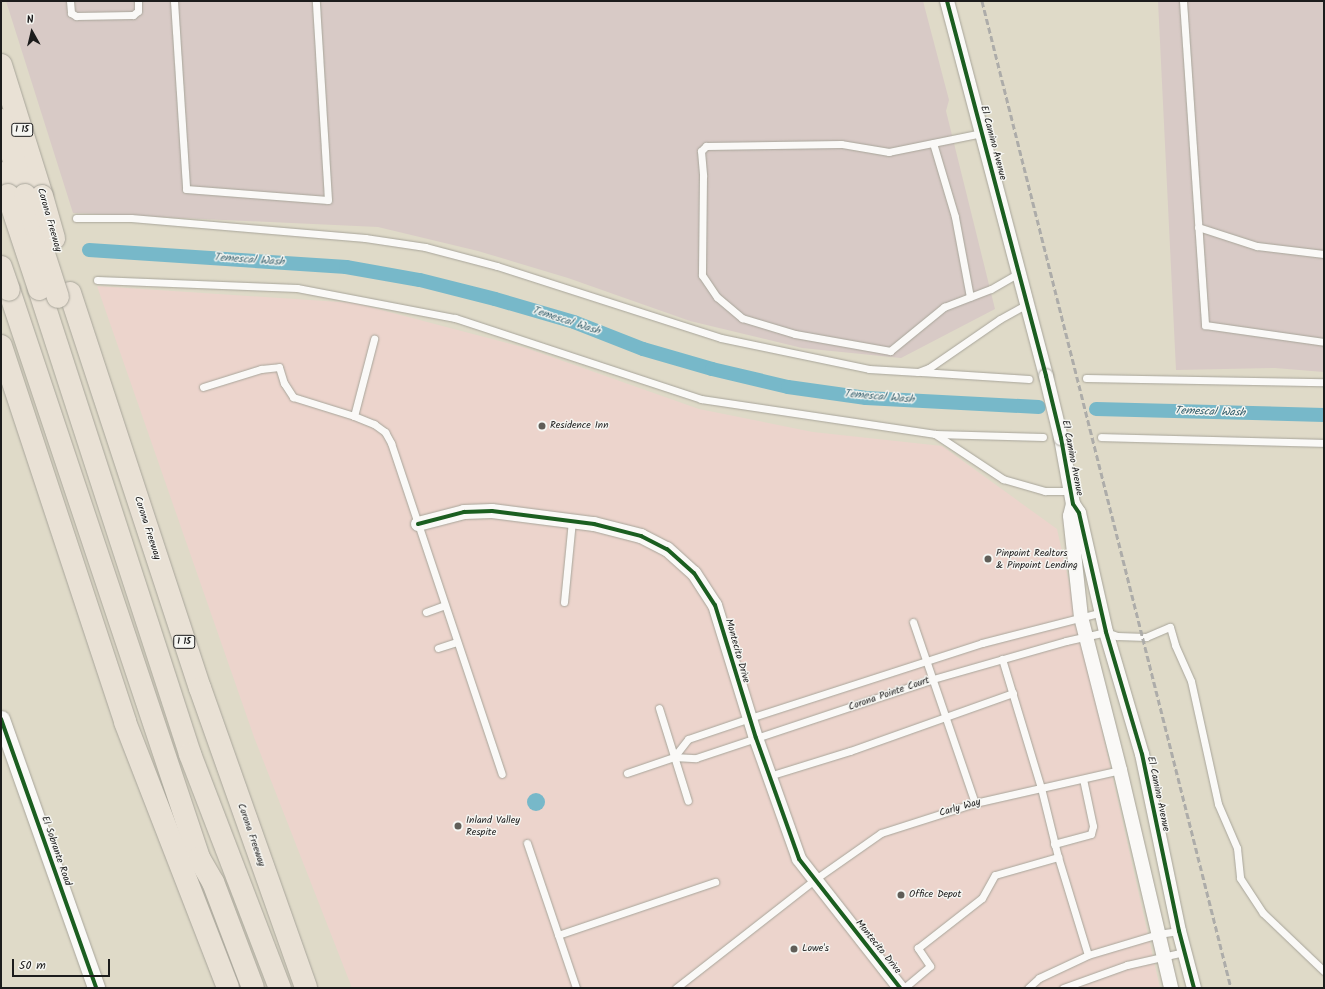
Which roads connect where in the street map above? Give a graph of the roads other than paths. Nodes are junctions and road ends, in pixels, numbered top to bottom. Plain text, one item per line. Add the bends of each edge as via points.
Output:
1 (70, 1) edge
2 (138, 1) edge
3 (174, 1) edge
4 (316, 1) edge
5 (947, 1) edge
6 (1183, 1) edge
7 (1, 65) edge
8 (1, 120) edge
9 (982, 133) junction
10 (933, 143) junction
11 (1, 173) edge
12 (25, 195) junction
13 (76, 218) dead end
14 (1, 220) edge
15 (1198, 227) junction
16 (1324, 254) edge
17 (1, 267) edge
18 (1019, 273) junction
19 (97, 280) dead end
20 (40, 292) junction
21 (970, 297) junction
22 (1027, 304) junction
23 (374, 339) dead end
24 (1324, 342) edge
25 (1, 346) edge
26 (918, 372) junction
27 (1086, 378) dead end
28 (1028, 379) dead end
29 (1324, 382) edge
30 (203, 387) dead end
31 (354, 416) junction
32 (935, 434) junction
33 (1043, 437) dead end
34 (1101, 437) dead end
35 (1324, 443) edge
36 (1072, 498) junction
37 (572, 521) junction
38 (418, 524) junction
39 (564, 602) dead end
40 (445, 605) junction
41 (426, 612) dead end
42 (1103, 612) junction
43 (1081, 617) junction
44 (913, 622) dead end
45 (1106, 632) junction
46 (1085, 637) junction
47 (457, 642) junction
48 (438, 648) dead end
49 (1002, 659) junction
50 (927, 660) junction
51 (933, 679) junction
52 (1013, 693) junction
53 (659, 708) dead end
54 (750, 718) junction
55 (945, 718) junction
56 (1, 719) edge
57 (756, 738) junction
58 (674, 757) junction
59 (1120, 770) junction
60 (627, 773) dead end
61 (502, 774) dead end
62 (769, 776) junction
63 (1083, 779) junction
64 (1041, 788) junction
65 (688, 801) dead end
66 (975, 803) junction
67 (527, 843) dead end
68 (1054, 844) junction
69 (1058, 857) junction
70 (814, 880) junction
71 (715, 882) dead end
72 (1179, 931) junction
73 (1158, 934) junction
74 (558, 935) junction
75 (1184, 952) junction
76 (1088, 955) junction
77 (1164, 957) junction
78 (1324, 970) edge
79 (1080, 984) edge
80 (96, 988) edge
81 (228, 988) edge
82 (253, 988) edge
83 (280, 988) edge
84 (306, 988) edge
85 (576, 988) edge
86 (676, 988) edge
87 (900, 988) edge
88 (904, 988) edge
89 (1028, 988) edge
90 (1063, 988) edge
91 (1171, 988) edge
92 (1194, 988) edge

1 - 2 lane via 72,13 76,16 133,15 138,11
3 - 4 lane via 186,189 328,200
5 - 9 street, El Camino Avenue
6 - 15 lane
7 - 12 highway, Corona Freeway / I 15
8 - 12 highway
9 - 10 lane
9 - 18 street, El Camino Avenue
10 - 21 lane via 955,217
10 - 21 lane via 889,152 841,144 706,146 700,151 703,176 702,275 717,297 742,318 795,334 890,351 944,307
11 - 12 highway
12 - 20 highway, Corona Freeway / I 15, bridge
12 - 20 highway, bridge
13 - 26 lane via 147,219 366,238 425,247 497,266 721,338 869,369
14 - 20 highway
15 - 16 lane via 1257,246
15 - 24 lane via 1205,325
17 - 20 highway, bridge
18 - 21 lane via 991,289
18 - 22 street, El Camino Avenue
19 - 32 lane via 297,288 455,318 701,399
20 - 82 highway via 199,858 213,882
20 - 83 highway via 231,841 235,871
20 - 84 highway, Corona Freeway / I 15 via 200,688
22 - 26 lane via 1000,319 930,368
22 - 36 street, El Camino Avenue, bridge via 1062,438
23 - 31 lane
25 - 81 highway via 125,722
26 - 28 lane
27 - 29 lane
30 - 31 lane via 261,369 279,367 284,383 294,397
31 - 38 lane via 374,424 385,432
32 - 33 lane
32 - 36 lane via 1003,479
34 - 35 lane
36 - 42 street, El Camino Avenue via 1079,513
36 - 43 street, El Camino Avenue via 1070,516
37 - 38 street, Montecito Drive via 492,510 464,512
37 - 39 lane
37 - 54 street, Montecito Drive via 642,536 667,549 694,573 715,605
38 - 40 lane
40 - 41 lane
40 - 47 lane
42 - 43 lane, Corona Pointe Court
42 - 45 street, El Camino Avenue
43 - 46 street, El Camino Avenue
43 - 50 lane, Corona Pointe Court
44 - 50 lane
45 - 46 lane, Corona Pointe Court
45 - 72 street, El Camino Avenue via 1142,754
45 - 78 lane via 1117,636 1146,637 1170,627 1191,681 1218,804 1237,848 1240,878 1263,913
46 - 49 lane, Corona Pointe Court
46 - 59 street, El Camino Avenue
47 - 48 lane
47 - 61 lane
49 - 51 lane, Corona Pointe Court
49 - 52 lane
50 - 51 lane
50 - 54 lane, Corona Pointe Court
51 - 55 lane
51 - 57 lane, Corona Pointe Court
52 - 55 lane
52 - 64 lane
53 - 58 lane
54 - 57 street, Montecito Drive
54 - 58 lane, Corona Pointe Court via 688,739
55 - 62 lane
55 - 66 lane
56 - 80 street, El Sobrante Road
57 - 58 lane, Corona Pointe Court via 696,758
57 - 62 street, Montecito Drive
58 - 60 lane
58 - 65 lane
59 - 63 lane, Carly Way
59 - 73 street, El Camino Avenue
62 - 70 street, Montecito Drive via 799,860
63 - 64 lane, Carly Way
63 - 68 lane via 1093,826 1091,834
64 - 66 lane, Carly Way
64 - 68 lane
66 - 70 lane, Carly Way via 881,833
67 - 74 lane
68 - 69 lane
69 - 76 lane
69 - 88 lane via 995,875 982,898 918,948 930,966
70 - 86 lane, Carly Way
70 - 87 street, Montecito Drive
71 - 74 lane
72 - 73 lane
72 - 75 street, El Camino Avenue
73 - 76 lane
73 - 77 street, El Camino Avenue
74 - 85 lane
75 - 77 lane
75 - 92 street, El Camino Avenue
76 - 89 lane via 1039,978
77 - 79 lane
77 - 91 street, El Camino Avenue
79 - 90 lane

